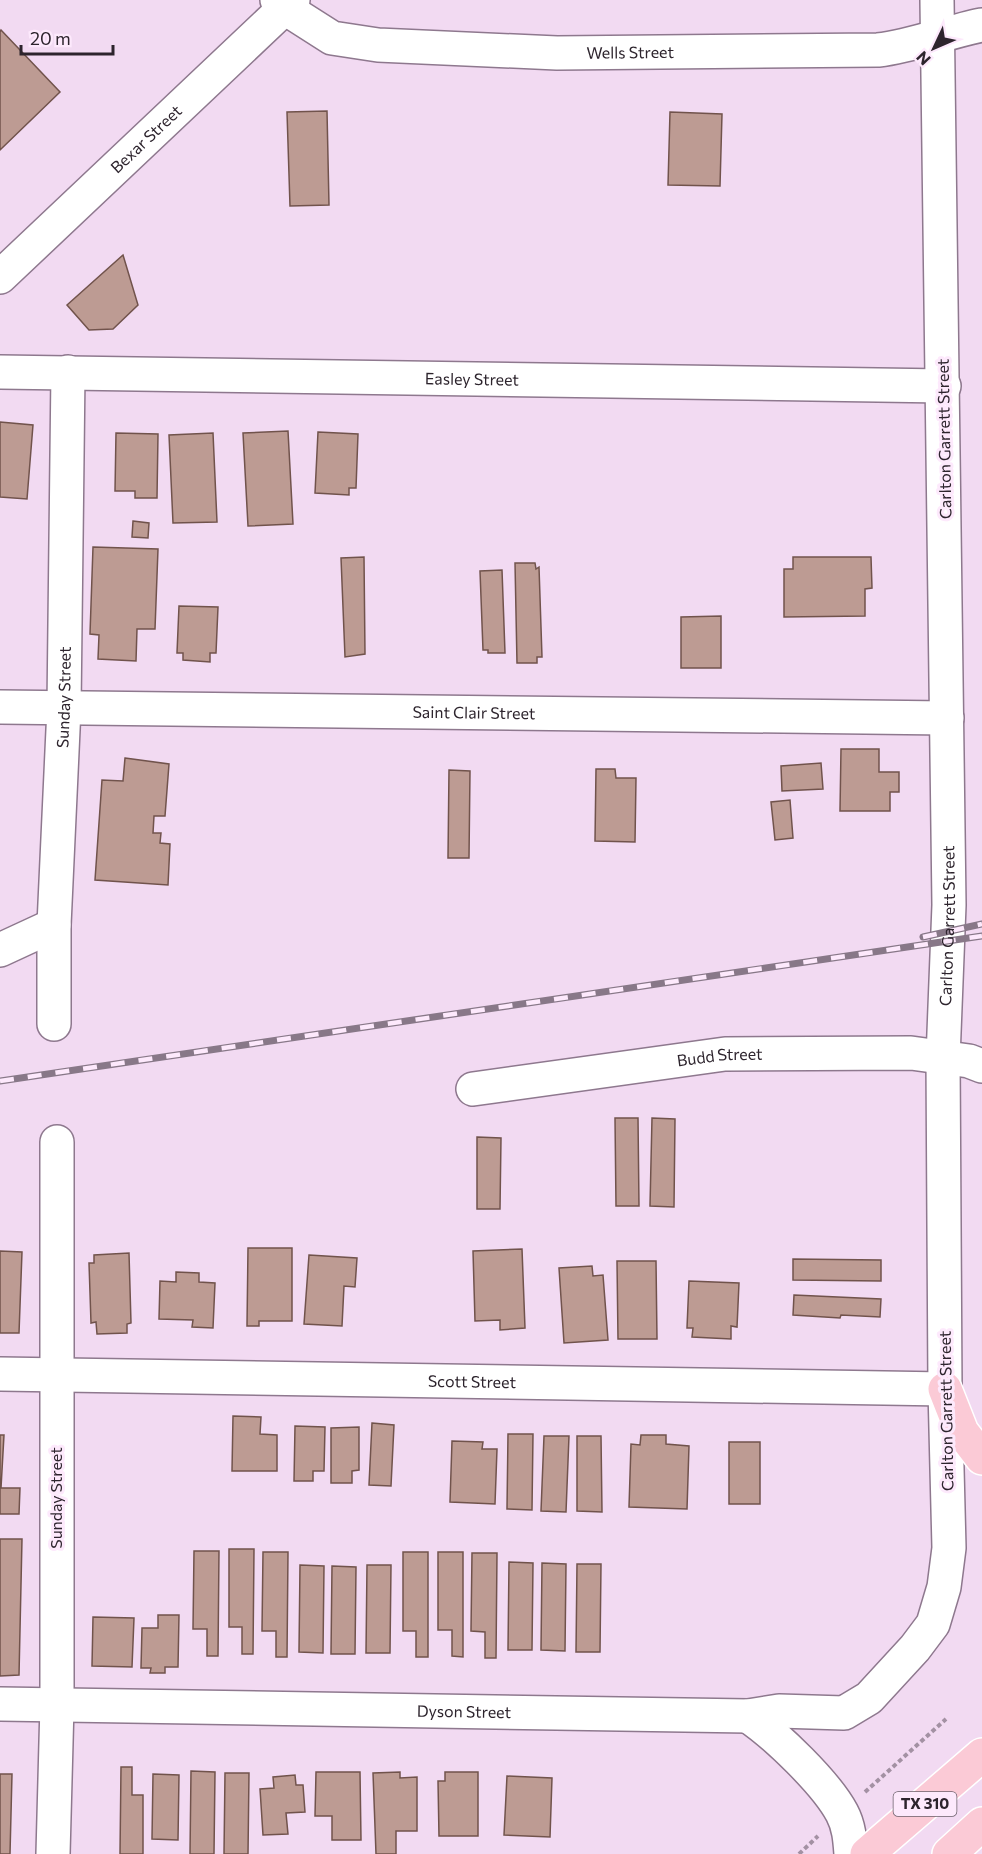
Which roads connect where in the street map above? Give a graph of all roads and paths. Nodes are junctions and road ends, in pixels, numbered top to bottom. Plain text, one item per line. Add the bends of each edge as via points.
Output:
1 (937, 0) edge
2 (285, 3) edge
3 (982, 25) edge
4 (937, 34) junction
5 (0, 277) edge
6 (0, 372) edge
7 (69, 372) junction
8 (944, 386) junction
9 (0, 707) edge
10 (64, 708) junction
11 (947, 718) junction
12 (54, 925) junction
13 (0, 950) edge
14 (54, 1024) dead end
15 (969, 1059) edge
16 (473, 1089) dead end
17 (57, 1142) dead end
18 (0, 1374) edge
19 (56, 1375) junction
20 (945, 1389) junction
21 (982, 1458) edge
22 (0, 1704) edge
23 (57, 1705) junction
24 (748, 1716) junction
25 (946, 1719) dead end
26 (982, 1755) edge
27 (862, 1795) dead end
28 (982, 1824) edge
29 (53, 1854) edge
30 (850, 1854) edge
31 (867, 1854) edge
32 (949, 1854) edge

1 - 4 street, Carlton Garrett Street
2 - 4 street, Wells Street via 332,38 378,45 556,53 878,50 897,48
2 - 5 street, Bexar Street
3 - 4 street, Wells Street
4 - 8 street, Carlton Garrett Street
6 - 7 street, Easley Street
7 - 8 street, Easley Street
7 - 10 street, Sunday Street
8 - 11 street, Carlton Garrett Street
9 - 10 street, Saint Clair Street
10 - 11 street, Saint Clair Street
10 - 12 street, Sunday Street
11 - 15 street, Carlton Garrett Street via 949,905
12 - 13 street
12 - 14 street, Sunday Street
15 - 16 street, Budd Street via 911,1053 725,1054
15 - 20 street, Carlton Garrett Street
17 - 19 street, Sunday Street
18 - 19 street, Scott Street
19 - 20 street, Scott Street
19 - 23 street, Sunday Street
20 - 21 main road via 962,1432
20 - 24 street, Carlton Garrett Street via 949,1548 944,1587 933,1624 856,1708 844,1713 779,1711
22 - 23 street, Dyson Street
23 - 24 street, Dyson Street
23 - 29 street, Sunday Street
24 - 30 street via 773,1734 832,1799 850,1836
25 - 27 path
26 - 31 main road, TX 310
28 - 32 main road, TX 310

